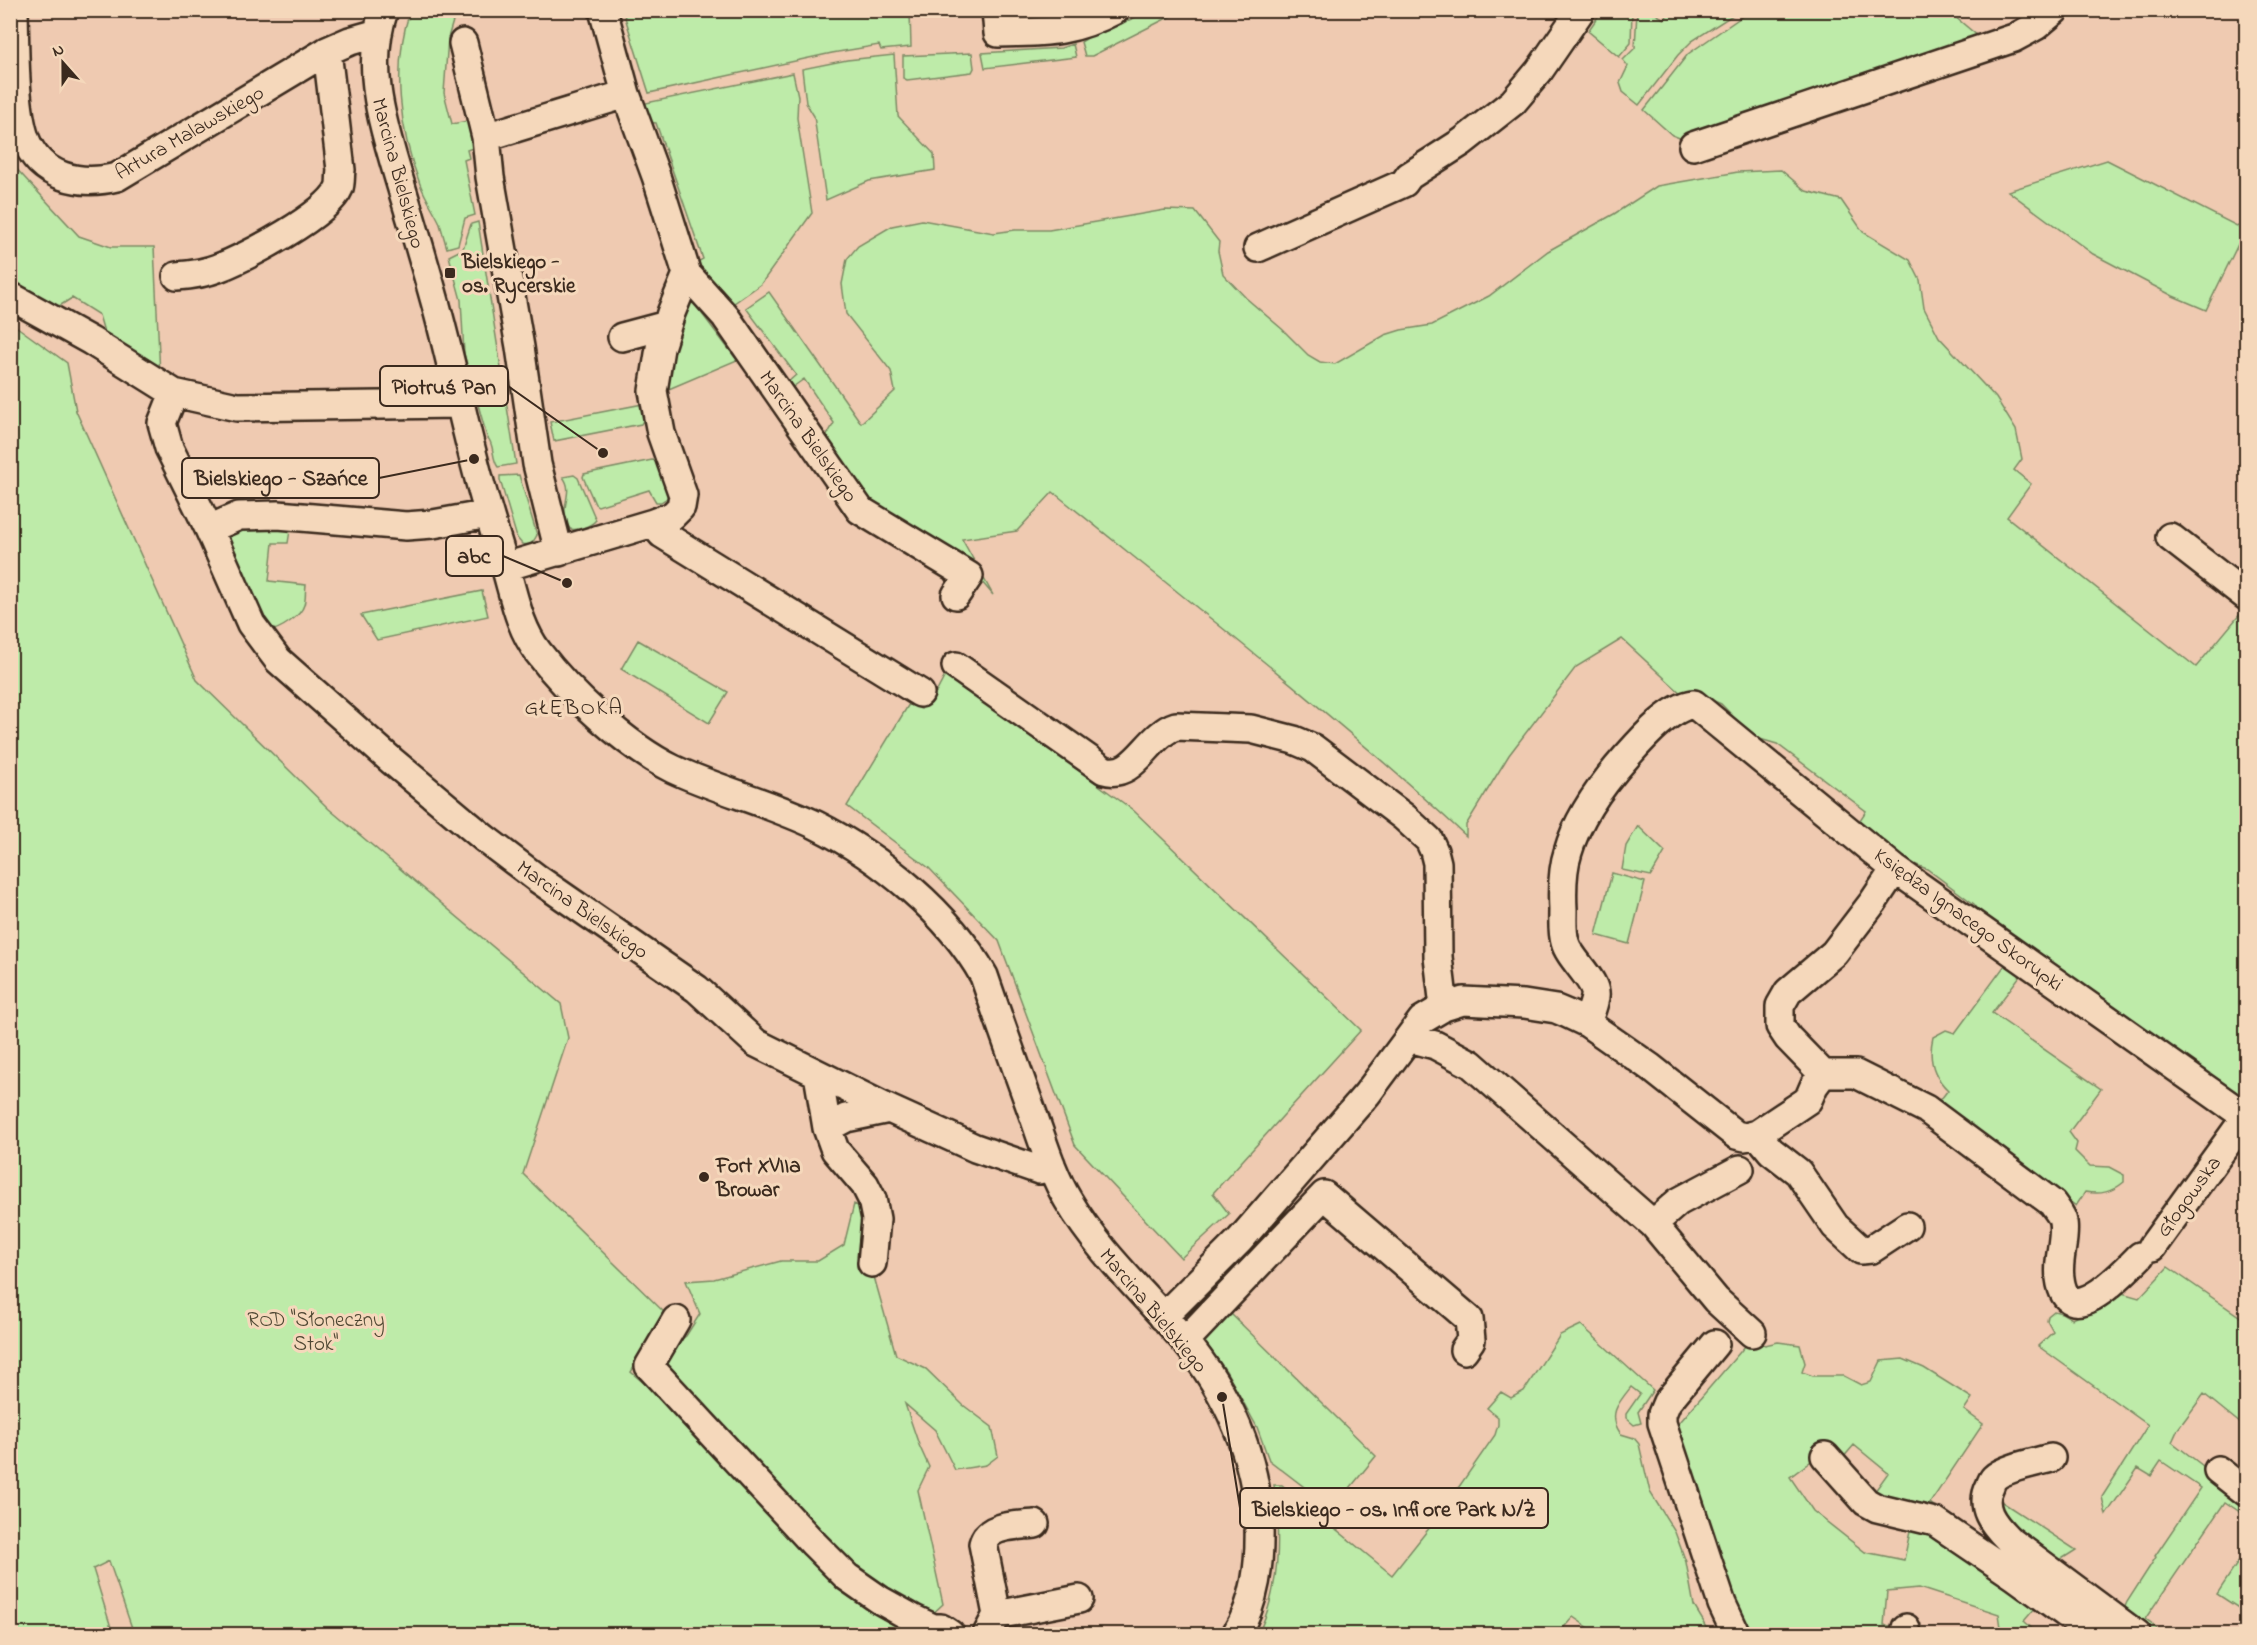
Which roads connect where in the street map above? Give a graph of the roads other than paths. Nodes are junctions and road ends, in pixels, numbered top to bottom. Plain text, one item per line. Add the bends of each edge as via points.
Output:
1 (14, 10) edge
2 (603, 10) edge
3 (996, 10) edge
4 (1115, 10) edge
5 (1581, 10) edge
6 (2055, 10) edge
7 (381, 22) edge
8 (463, 43) dead end
9 (327, 51) junction
10 (626, 94) junction
11 (486, 138) junction
12 (1693, 146) dead end
13 (1258, 248) dead end
14 (687, 274) junction
15 (177, 276) dead end
16 (10, 296) edge
17 (667, 325) junction
18 (622, 337) dead end
19 (174, 393) junction
20 (460, 404) junction
21 (489, 514) junction
22 (653, 523) junction
23 (209, 529) junction
24 (2170, 537) dead end
25 (559, 552) junction
26 (505, 567) junction
27 (956, 595) dead end
28 (2247, 596) edge
29 (956, 666) dead end
30 (920, 693) dead end
31 (1895, 869) junction
32 (1444, 1006) junction
33 (1587, 1023) junction
34 (1409, 1038) junction
35 (818, 1074) junction
36 (1823, 1074) junction
37 (889, 1109) junction
38 (2246, 1117) edge
39 (827, 1128) junction
40 (1757, 1134) junction
41 (1052, 1164) junction
42 (1740, 1169) dead end
43 (1653, 1224) junction
44 (1907, 1226) dead end
45 (872, 1263) dead end
46 (1163, 1317) junction
47 (676, 1320) dead end
48 (1752, 1334) dead end
49 (1185, 1341) junction
50 (1714, 1344) dead end
51 (1464, 1350) dead end
52 (1825, 1456) dead end
53 (2051, 1458) dead end
54 (2217, 1470) dead end
55 (2247, 1492) edge
56 (1035, 1524) dead end
57 (1079, 1599) dead end
58 (992, 1625) edge
59 (945, 1631) edge
60 (1236, 1635) edge
61 (1737, 1635) edge
62 (2094, 1635) edge
63 (2136, 1635) edge

1 - 9 street, Artura Malawskiego via 21,124 26,140 34,153 70,180 86,182 117,177
2 - 10 street, Marcina Bielskiego
3 - 4 street via 998,33 1053,32 1083,25
5 - 13 street via 1513,102 1462,142 1404,183
6 - 12 street via 2014,38
7 - 9 street, Artura Malawskiego
7 - 20 street, Marcina Bielskiego via 375,63 380,114 435,299
8 - 11 street
9 - 15 street via 340,187 309,218 264,246 219,268
10 - 11 street
10 - 14 street, Marcina Bielskiego
11 - 25 street via 537,464
14 - 17 street
14 - 27 street, Marcina Bielskiego via 725,316 860,510 969,576
16 - 19 street
17 - 18 street
17 - 22 street via 653,391 683,495 681,507 672,516
19 - 20 street via 237,407
19 - 23 street, Marcina Bielskiego via 162,423 169,448
20 - 21 street, Marcina Bielskiego
21 - 23 street via 406,526 278,515 239,516
21 - 26 street, Marcina Bielskiego
22 - 25 street
22 - 30 street via 662,534
23 - 35 street, Marcina Bielskiego via 251,624 278,660 483,838 697,990 756,1043
24 - 28 street
25 - 26 street
26 - 41 street, Marcina Bielskiego via 519,616 537,650 585,705 640,749 672,768 806,821 849,844 904,883 953,931 984,976
29 - 32 street via 1112,773 1127,768 1157,735 1176,726 1251,729 1313,748 1429,840 1437,863 1438,957
31 - 33 street, Księdza Ignacego Skorupki via 1701,709 1694,704 1686,705 1643,738 1612,773 1586,811 1567,852 1562,889 1565,943 1594,985 1596,995
31 - 36 street via 1834,953 1788,992 1780,1006 1780,1026
31 - 38 street, Księdza Ignacego Skorupki
32 - 33 street via 1463,1001 1524,1004 1556,1009
32 - 34 street via 1422,1020
33 - 40 street via 1736,1135
34 - 43 street via 1435,1045 1471,1064
34 - 46 street via 1367,1094 1240,1240
35 - 37 street, Marcina Bielskiego
35 - 39 street
36 - 38 street, Głogowska via 1856,1074 1926,1109 2052,1203 2063,1222 2059,1277 2070,1299 2082,1301 2103,1292 2146,1252
36 - 40 street via 1808,1100
37 - 39 street via 846,1118
37 - 41 street, Marcina Bielskiego via 975,1148 1039,1170
39 - 45 street via 835,1150 872,1199 876,1219
40 - 44 street via 1798,1172 1835,1226 1862,1250 1872,1249
41 - 46 street, Marcina Bielskiego via 1090,1233
42 - 43 street via 1678,1202
43 - 48 street via 1716,1300
46 - 49 street, Marcina Bielskiego
47 - 59 street via 649,1366 847,1577 914,1619
49 - 51 street via 1324,1195 1469,1319 1471,1340
49 - 60 street, Marcina Bielskiego via 1222,1397 1254,1479 1259,1526 1257,1578 1247,1614
50 - 61 street via 1667,1402 1662,1423 1722,1604
52 - 62 street via 1866,1502 1935,1522
53 - 63 street via 1994,1478 1985,1506 1991,1519 2008,1539
54 - 55 street
56 - 58 street via 1002,1528 985,1537
57 - 58 street

